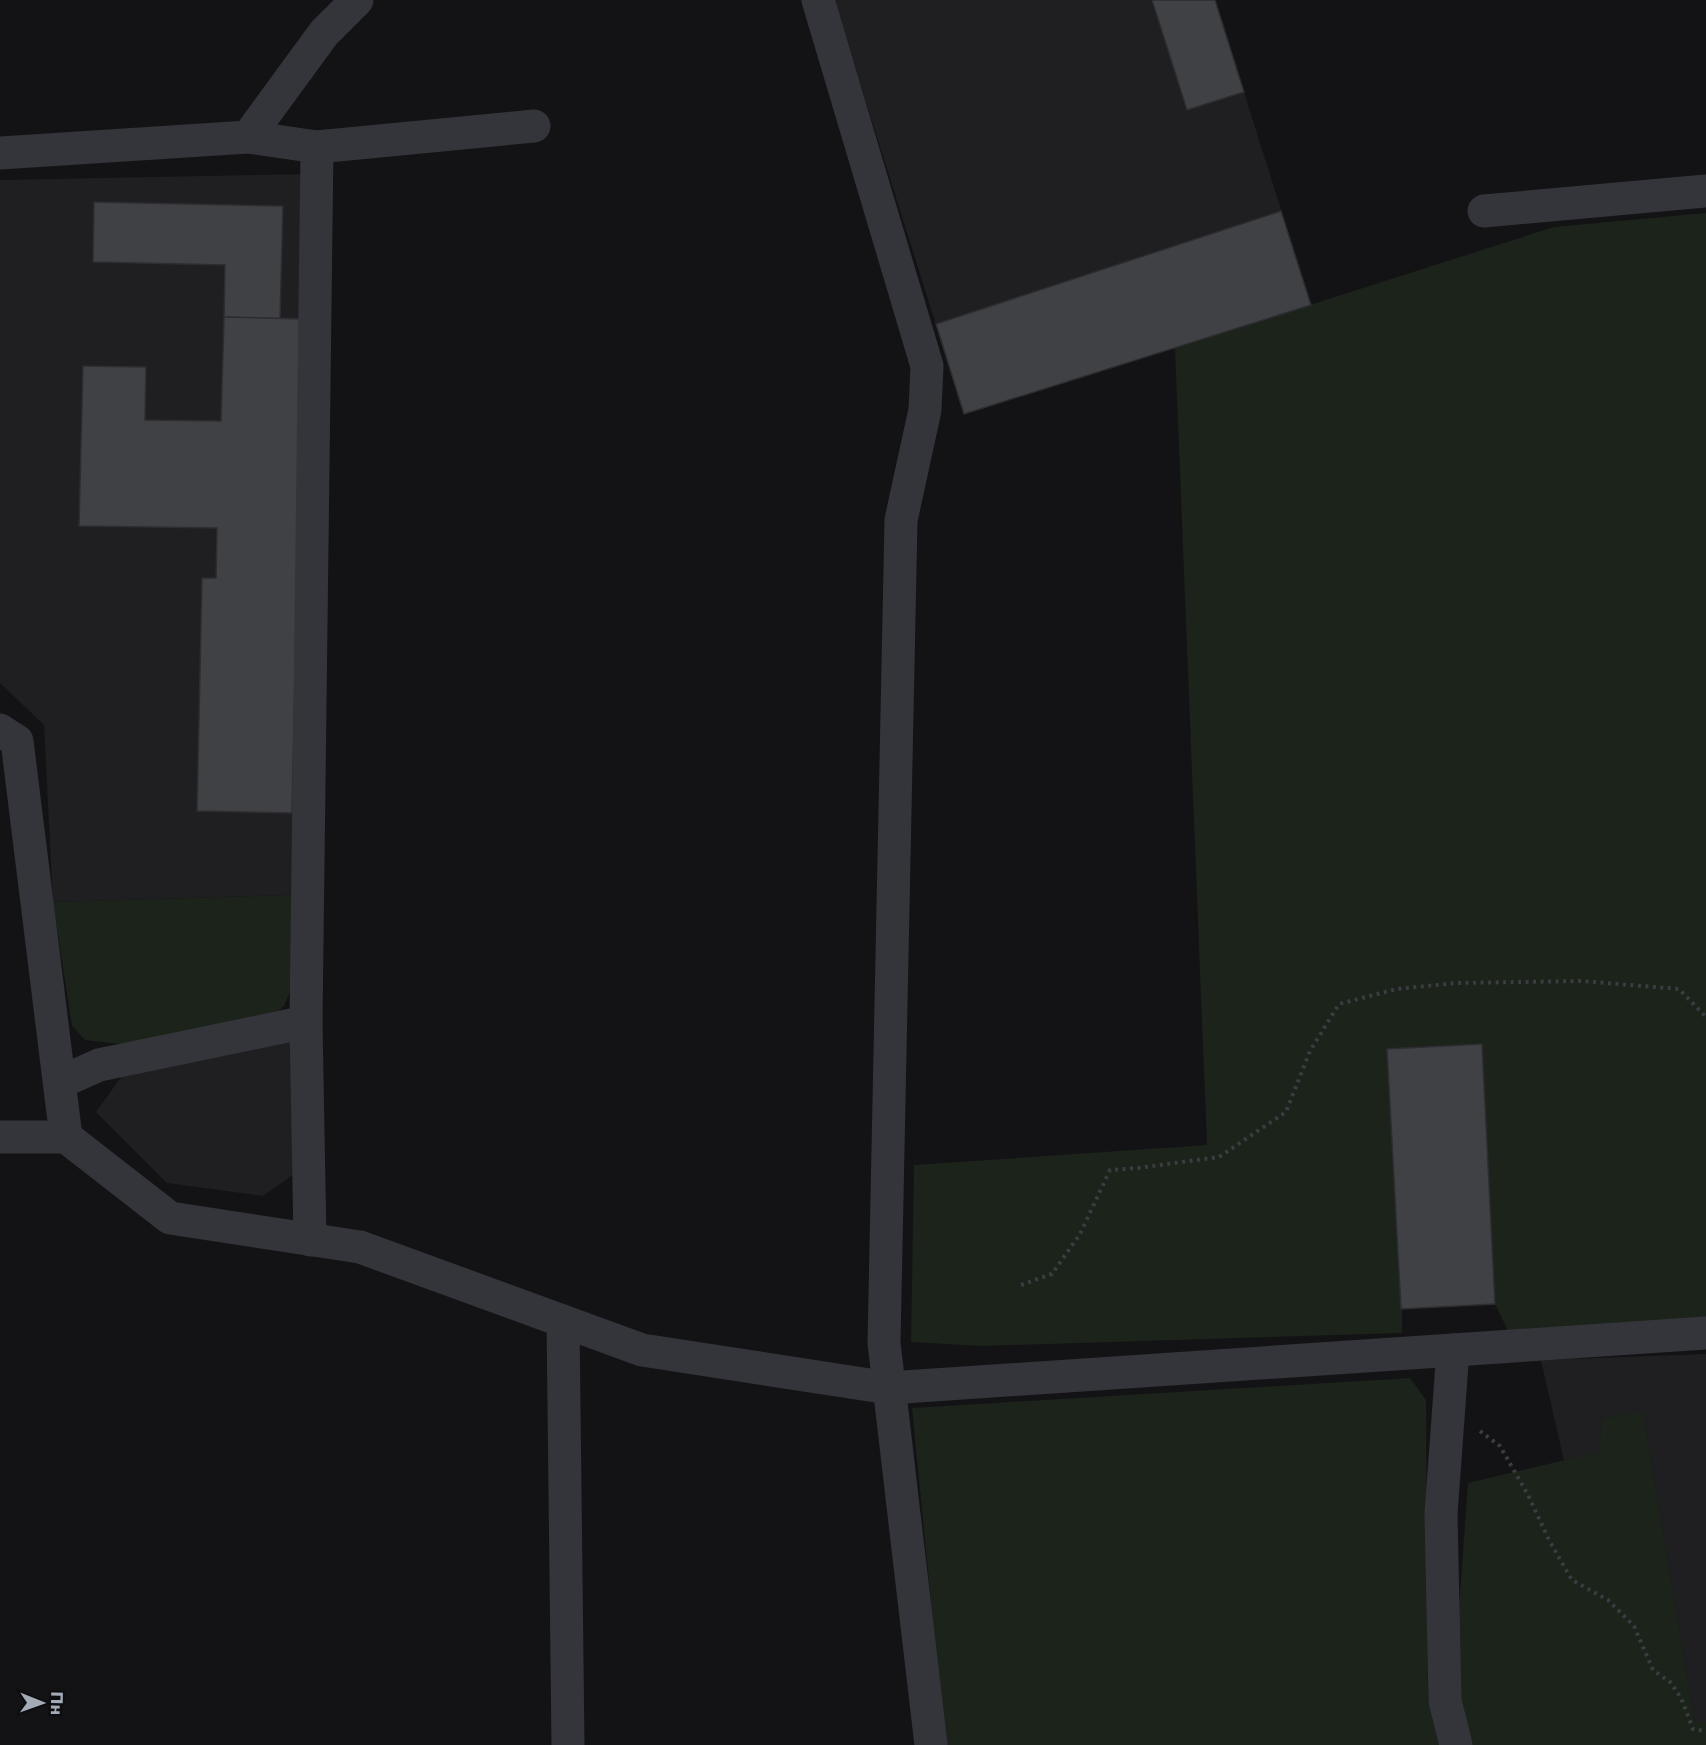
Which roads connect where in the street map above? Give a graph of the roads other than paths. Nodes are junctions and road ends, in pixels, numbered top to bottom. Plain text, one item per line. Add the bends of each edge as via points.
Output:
1 (323, 0) edge
2 (344, 0) edge
3 (357, 0) edge
4 (818, 0) edge
5 (324, 33) junction
6 (534, 126) dead end
7 (248, 136) junction
8 (317, 147) junction
9 (0, 153) edge
10 (1706, 190) edge
11 (1484, 211) dead end
12 (0, 730) edge
13 (306, 1022) junction
14 (61, 1082) junction
15 (0, 1137) edge
16 (66, 1137) junction
17 (310, 1240) junction
18 (563, 1321) junction
19 (1706, 1333) edge
20 (1453, 1350) junction
21 (889, 1388) junction
22 (568, 1745) edge
23 (931, 1745) edge
24 (1456, 1745) edge

1 - 5 street
2 - 5 street
3 - 5 street
4 - 21 street via 927,366 925,410 901,520 884,1343
5 - 7 street
6 - 8 street
7 - 8 street
7 - 9 street
8 - 13 street
10 - 11 street
12 - 14 street via 17,741
13 - 14 street via 99,1065
13 - 17 street
14 - 16 street
15 - 16 street
16 - 17 street via 170,1218
17 - 18 street via 360,1247
18 - 21 street via 642,1350
18 - 22 street
19 - 20 street
20 - 21 street
20 - 24 street via 1441,1514 1445,1701
21 - 23 street

